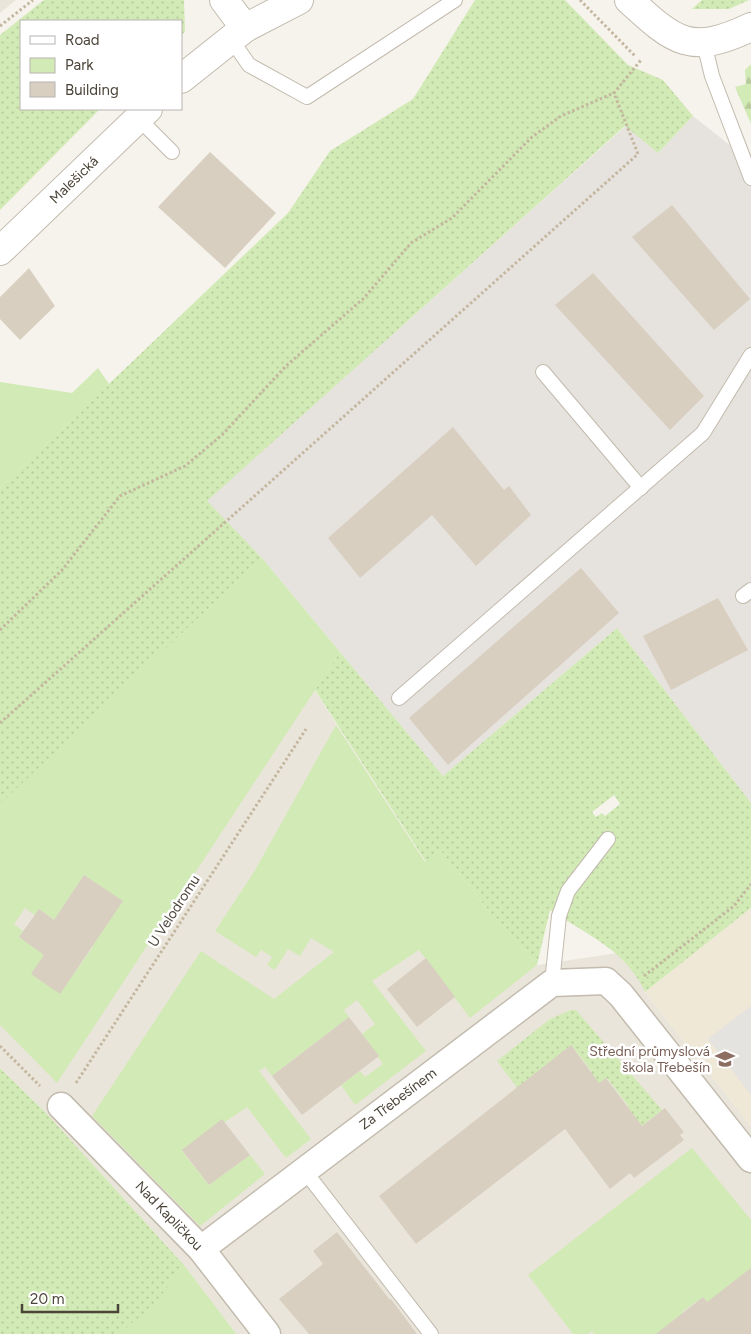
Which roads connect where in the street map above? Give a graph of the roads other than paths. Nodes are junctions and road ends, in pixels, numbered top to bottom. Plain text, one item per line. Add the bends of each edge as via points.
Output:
1 (224, 0) edge
2 (298, 0) edge
3 (455, 0) edge
4 (629, 0) edge
5 (751, 27) edge
6 (238, 33) junction
7 (704, 43) junction
8 (182, 77) edge
9 (143, 113) edge
10 (172, 152) dead end
11 (751, 178) edge
12 (0, 251) edge
13 (751, 355) edge
14 (543, 372) dead end
15 (642, 488) junction
16 (399, 698) dead end
17 (608, 839) dead end
18 (552, 983) junction
19 (61, 1106) road end
20 (751, 1159) edge
21 (304, 1170) junction
22 (201, 1249) junction
23 (267, 1334) edge
24 (431, 1334) edge

1 - 6 street
2 - 6 street
3 - 6 lane via 307,97 249,65
4 - 7 street via 673,37 690,43
5 - 7 street via 726,39
6 - 8 street
7 - 11 lane via 712,76
9 - 10 lane
9 - 12 street, Malešická
13 - 15 lane via 703,433
14 - 15 lane
15 - 16 lane
17 - 18 lane via 568,890 559,916
18 - 20 street via 613,988
18 - 21 street, Za Třebešínem
19 - 22 street, Nad Kapličkou
21 - 22 street, Za Třebešínem
21 - 24 lane
22 - 23 street, Nad Kapličkou

